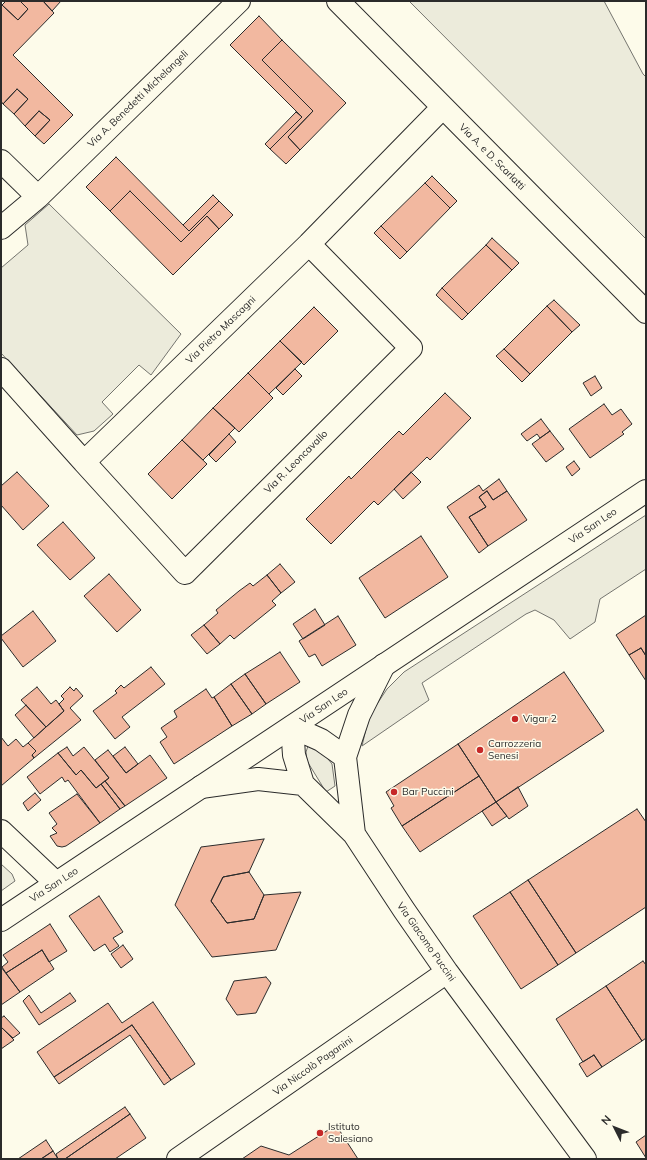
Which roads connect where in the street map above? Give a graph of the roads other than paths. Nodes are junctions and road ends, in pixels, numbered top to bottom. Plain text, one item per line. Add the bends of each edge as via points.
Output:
1 (239, 1) edge
2 (338, 1) edge
3 (443, 107) junction
4 (1, 161) edge
5 (38, 197) junction
6 (1, 228) edge
7 (309, 244) junction
8 (646, 312) edge
9 (1, 370) edge
10 (84, 462) junction
11 (646, 491) edge
12 (384, 665) junction
13 (292, 727) junction
14 (345, 757) junction
15 (303, 784) junction
16 (202, 787) junction
17 (1, 831) edge
18 (354, 834) junction
19 (56, 883) junction
20 (1, 920) edge
21 (447, 972) junction
22 (178, 1159) edge
23 (585, 1159) edge

1 - 5 street, Via A. Benedetti Michelangeli
2 - 3 street, Via A. e D. Scarlatti
3 - 7 street, Via Pietro Mascagni
3 - 8 street, Via A. e D. Scarlatti
4 - 5 street
5 - 6 street, Via A. Benedetti Michelangeli
7 - 10 street, Via Pietro Mascagni
7 - 10 street, Via R. Leoncavallo via 411,348 185,574
9 - 10 street
11 - 12 street, Via San Leo
12 - 13 street, Via San Leo
12 - 14 street via 359,715
13 - 14 street via 322,740
13 - 15 street via 294,755
13 - 16 street, Via San Leo
14 - 18 street, Via Giacomo Puccini
15 - 16 street via 258,779
15 - 18 street
16 - 19 street, Via San Leo
17 - 19 street
18 - 21 street, Via Giacomo Puccini
19 - 20 street, Via San Leo
21 - 22 street, Via Niccolò Paganini
21 - 23 street, Via Giacomo Puccini

